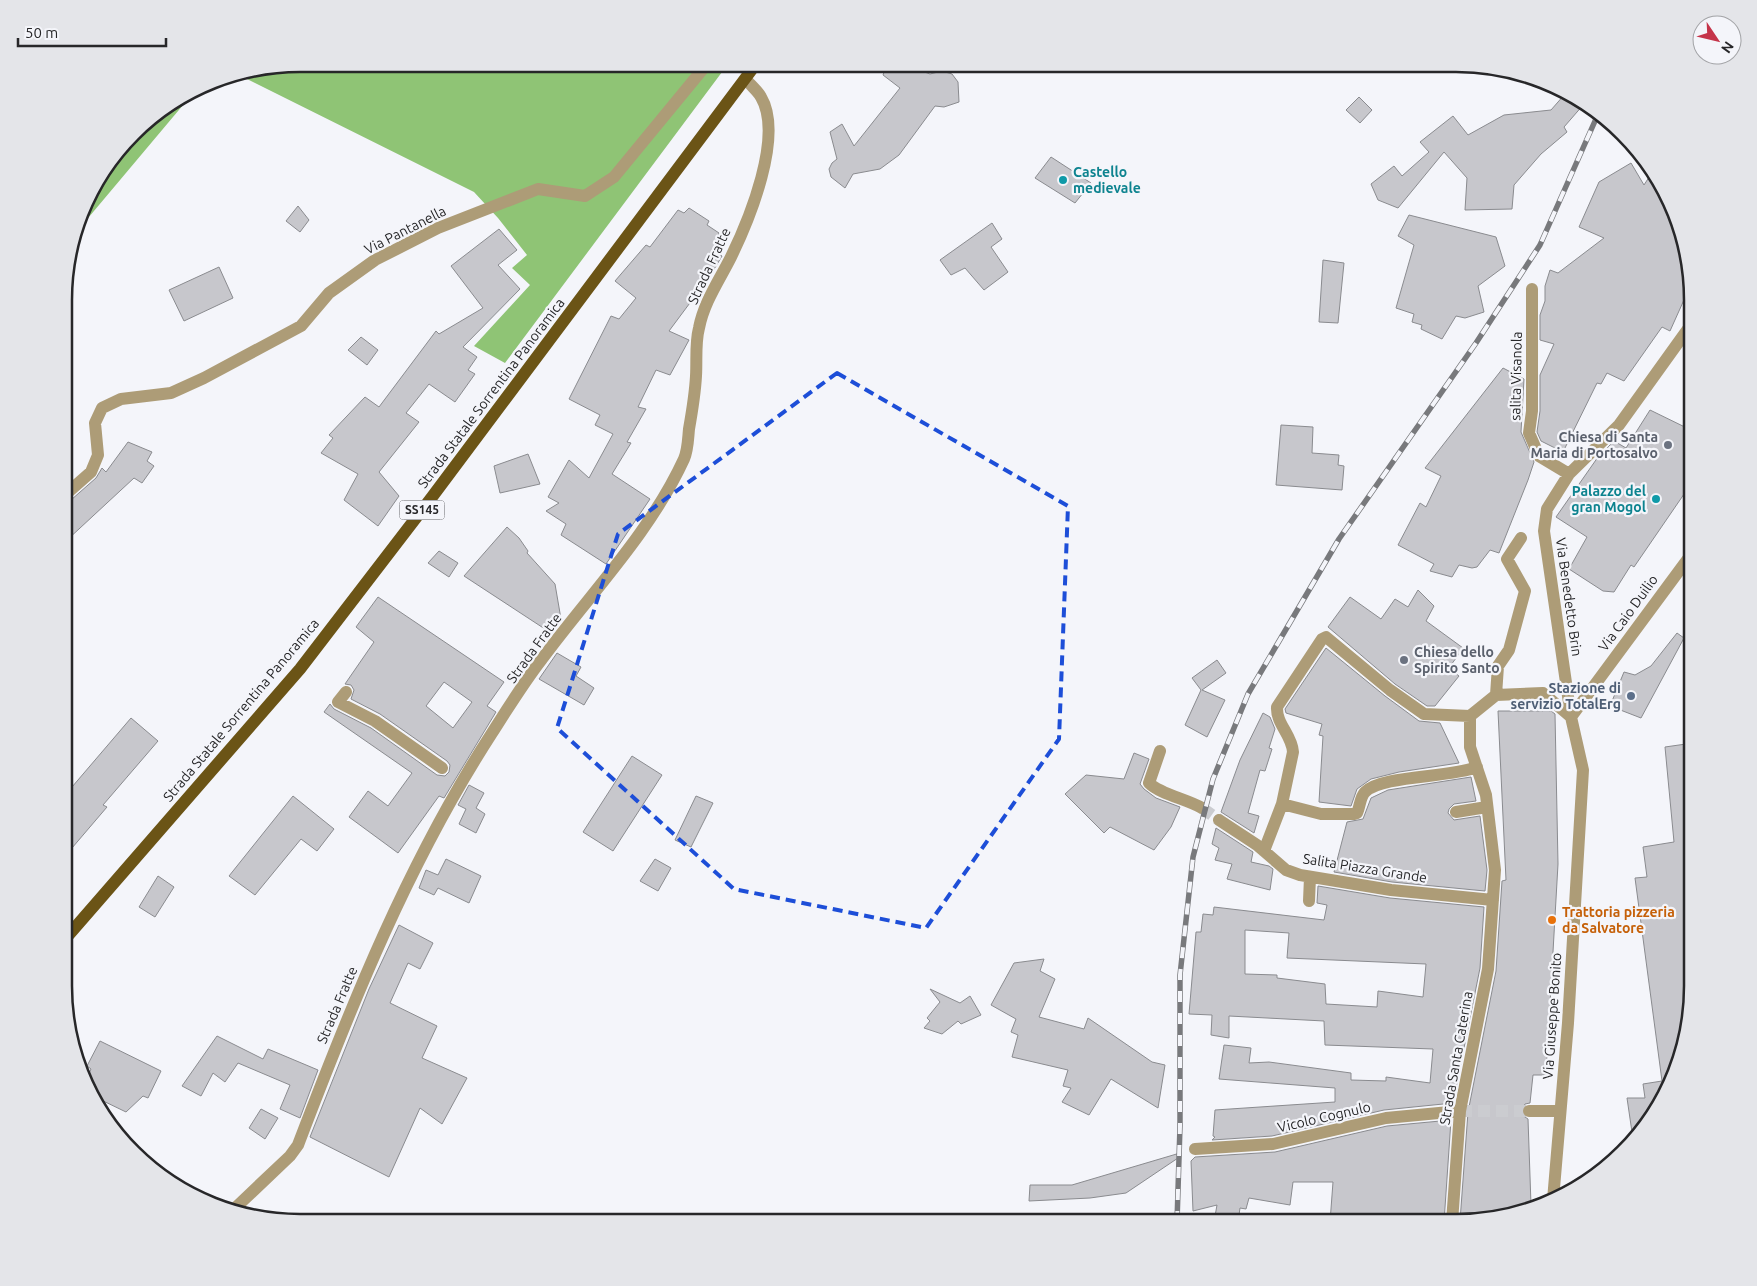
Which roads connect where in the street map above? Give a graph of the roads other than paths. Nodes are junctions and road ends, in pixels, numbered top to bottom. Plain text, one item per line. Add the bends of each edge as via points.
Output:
1 (700, 72) edge
2 (751, 72) edge
3 (746, 79) junction
4 (1532, 290) dead end
5 (1684, 335) edge
6 (1569, 474) junction
7 (72, 489) edge
8 (1521, 538) dead end
9 (1684, 564) edge
10 (346, 692) dead end
11 (1496, 695) junction
12 (1470, 716) junction
13 (1571, 716) junction
14 (1160, 751) dead end
15 (1477, 767) junction
16 (442, 768) dead end
17 (1282, 804) junction
18 (1487, 807) junction
19 (1202, 808) tunnel mouth
20 (1456, 812) dead end
21 (1219, 820) tunnel mouth
22 (1264, 852) junction
23 (1310, 877) junction
24 (1493, 900) junction
25 (1309, 901) dead end
26 (72, 931) edge
27 (1529, 1111) tunnel mouth
28 (1560, 1111) junction
29 (1460, 1112) junction
30 (1194, 1149) dead end
31 (1553, 1192) edge
32 (239, 1205) edge
33 (1453, 1214) edge

1 - 7 street, Via Pantanella via 614,177 585,196 538,189 438,228 375,260 329,293 301,326 171,393 121,399 102,408 95,423 98,455 91,472
2 - 3 main road, Strada Statale Sorrentina Panoramica / SS145
3 - 26 main road, Strada Statale Sorrentina Panoramica / SS145 via 300,669
3 - 32 street, Strada Fratte via 762,98 767,116 767,151 762,180 750,211 710,294 698,329 696,380 686,454 648,520 540,661 480,753 426,848 358,990 298,1144 290,1156
4 - 6 street, salita Visanola via 1532,411 1529,433 1539,456
5 - 6 street, Via Benedetto Brin via 1619,425
6 - 13 street, Via Benedetto Brin via 1547,509 1544,531
8 - 11 street via 1507,559 1525,591 1509,650 1498,666
9 - 13 street, Via Caio Duilio
10 - 16 street via 338,702 375,721
11 - 12 street
11 - 13 street via 1543,693
12 - 15 street, Strada Santa Caterina via 1470,747
12 - 17 street via 1424,714 1326,637 1277,707 1292,744
13 - 28 street, Via Giuseppe Bonito via 1583,770
14 - 19 street via 1149,783 1156,790
15 - 17 street via 1377,784 1365,792 1354,814 1321,814
15 - 18 street, Strada Santa Caterina
17 - 22 street
18 - 20 street
18 - 24 street, Strada Santa Caterina via 1495,870
21 - 22 street, Salita Piazza Grande
22 - 23 street, Salita Piazza Grande via 1286,870
23 - 24 street, Salita Piazza Grande via 1391,890
23 - 25 street
24 - 29 street, Strada Santa Caterina via 1488,969
27 - 28 street
28 - 31 street, Via Giuseppe Bonito
29 - 30 street, Vicolo Cognulo via 1386,1118 1273,1144
29 - 33 street, Strada Santa Caterina

